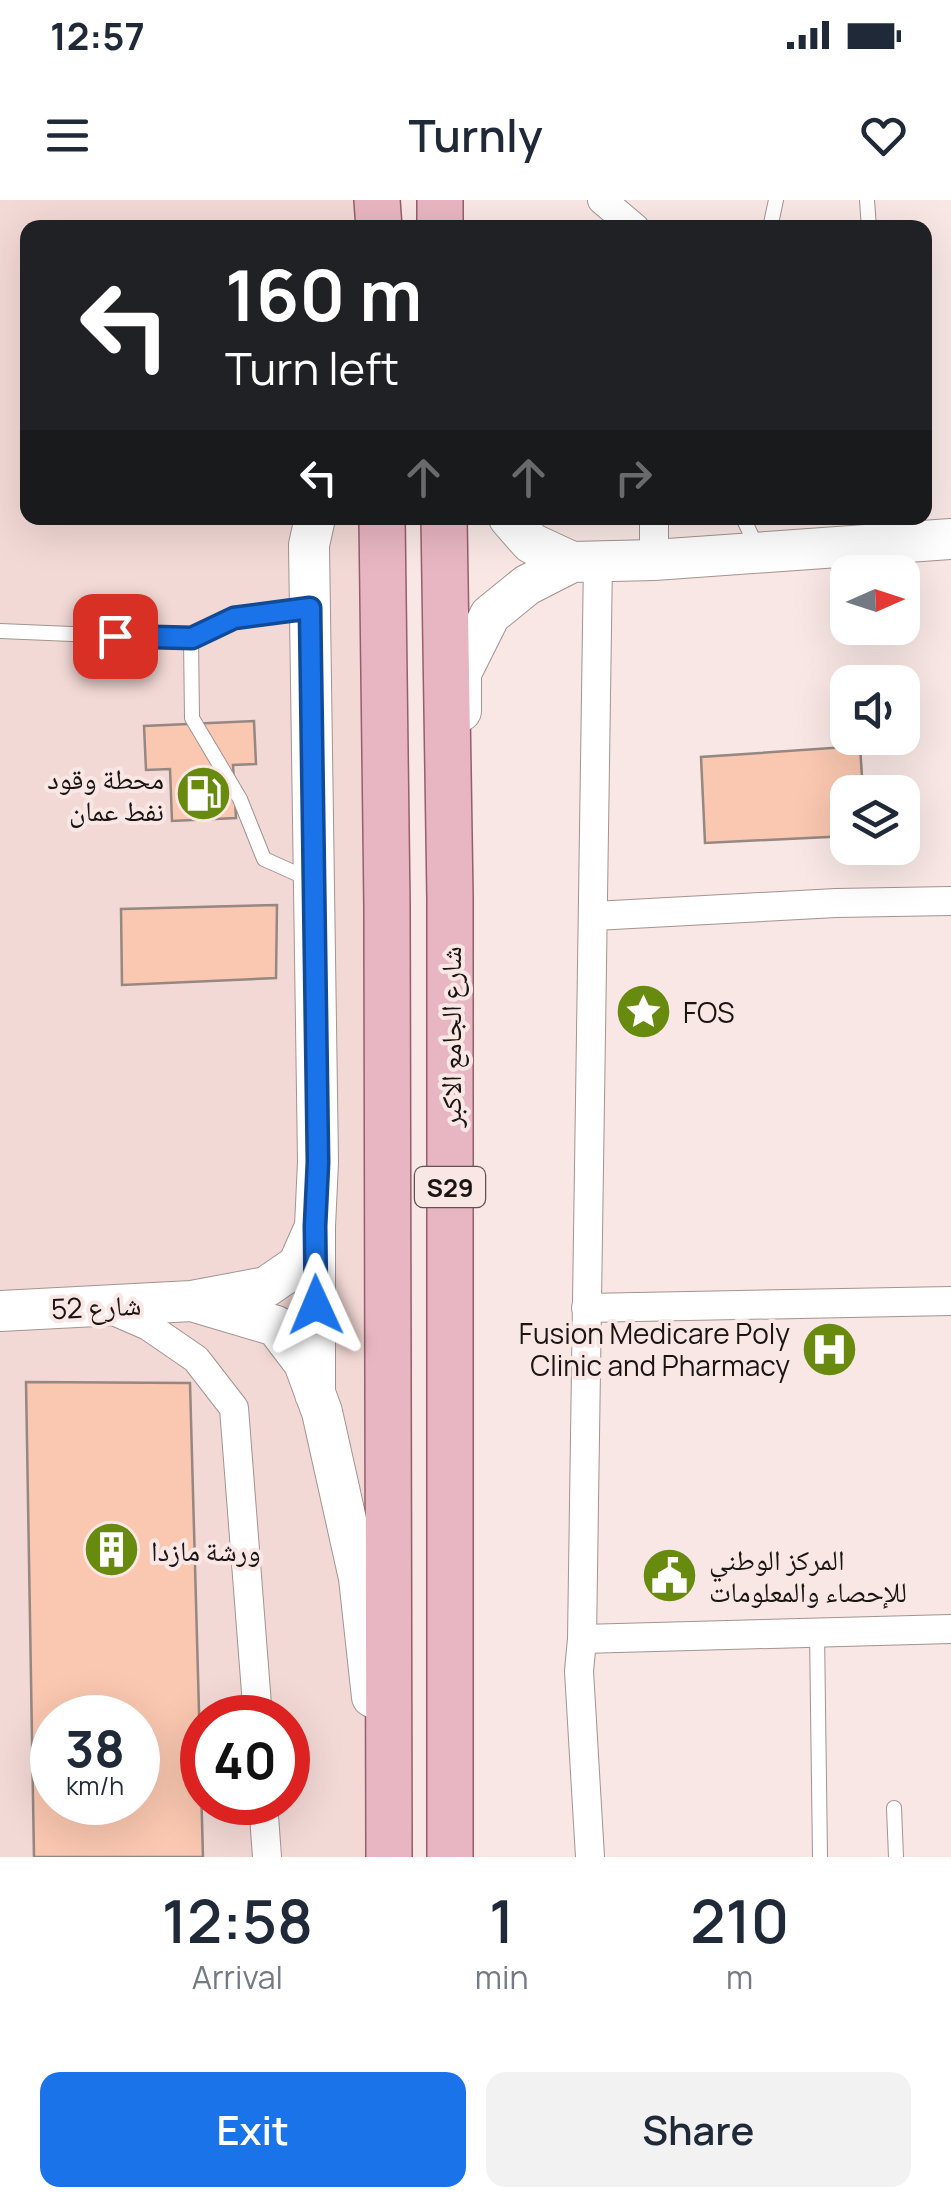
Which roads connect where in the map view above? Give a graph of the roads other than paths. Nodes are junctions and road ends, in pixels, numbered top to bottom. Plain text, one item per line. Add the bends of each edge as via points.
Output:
1 (602, 200) edge
2 (628, 220) edge
3 (382, 525) edge
4 (444, 525) edge
5 (515, 525) edge
6 (654, 525) edge
7 (312, 532) edge
8 (751, 535) edge
9 (929, 536) edge
10 (654, 560) junction
11 (585, 561) junction
12 (310, 608) junction
13 (0, 631) edge
14 (192, 638) junction
15 (449, 846) junction
16 (314, 882) junction
17 (951, 901) edge
18 (594, 916) junction
19 (315, 1226) junction
20 (951, 1301) edge
21 (192, 1302) junction
22 (103, 1306) junction
23 (586, 1308) junction
24 (0, 1312) edge
25 (315, 1394) junction
26 (951, 1630) edge
27 (816, 1632) junction
28 (582, 1639) junction
29 (256, 1695) edge
30 (388, 1792) junction
31 (450, 1800) junction
32 (894, 1808) dead end
33 (265, 1825) edge
34 (267, 1857) edge
35 (388, 1857) edge
36 (450, 1857) edge
37 (458, 1857) edge
38 (590, 1857) edge
39 (820, 1857) edge
40 (896, 1857) edge

1 - 2 street
3 - 30 main road, S29
4 - 15 main road, شارع الجامع الاكبر / S29
5 - 11 street via 530,543
6 - 10 street
7 - 12 street
8 - 9 street
8 - 10 street
10 - 11 street
11 - 15 street via 527,585 490,615 462,672
11 - 18 street
12 - 14 lane via 234,618
12 - 16 street
13 - 14 lane
14 - 16 lane via 192,718 240,799 264,859
15 - 31 main road, شارع الجامع الاكبر / S29
16 - 19 street
17 - 18 street
18 - 23 street
19 - 21 street via 298,1265 266,1287
19 - 25 street
20 - 23 street
21 - 22 street, شارع 52
21 - 25 street via 276,1326 304,1363
22 - 24 street, شارع 52
22 - 29 street via 196,1359 234,1408
23 - 28 street
25 - 30 street via 359,1578
26 - 27 street
27 - 28 street
27 - 39 lane
28 - 38 street
30 - 35 main road, S29
31 - 36 main road, شارع الجامع الاكبر / S29
31 - 37 street
32 - 40 lane
33 - 34 street

